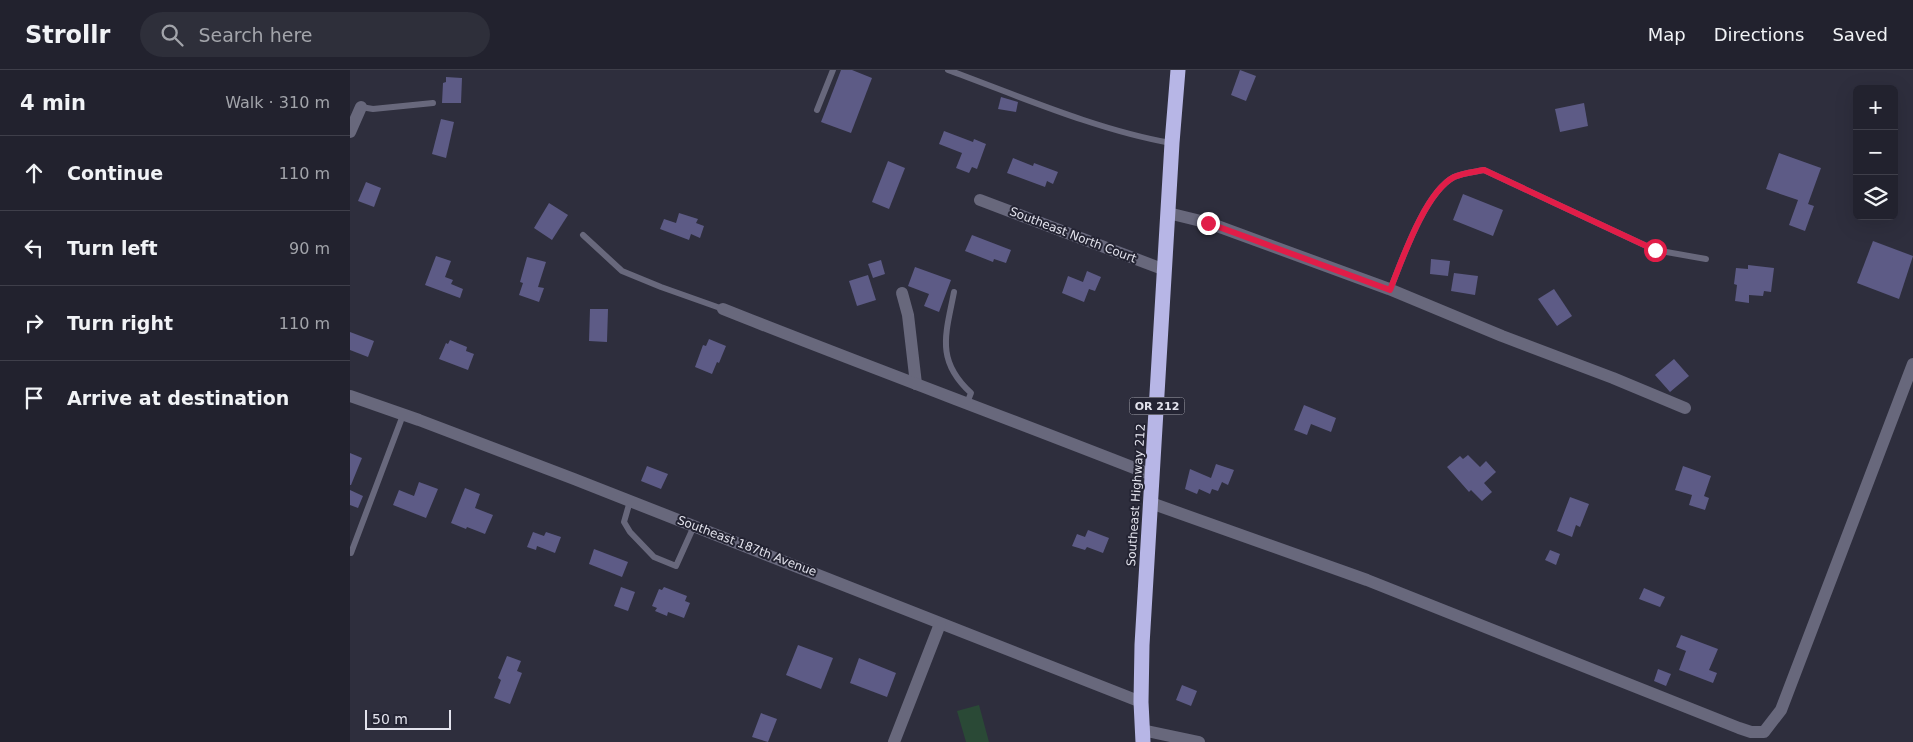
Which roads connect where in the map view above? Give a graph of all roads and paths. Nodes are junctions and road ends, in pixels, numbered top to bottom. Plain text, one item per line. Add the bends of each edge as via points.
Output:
1 (833, 70) edge
2 (948, 70) edge
3 (1178, 70) edge
4 (433, 103) dead end
5 (361, 107) joint
6 (817, 110) dead end
7 (350, 132) edge
8 (1172, 143) junction
9 (980, 200) dead end
10 (1168, 213) junction
11 (583, 235) dead end
12 (1706, 259) dead end
13 (1165, 270) junction
14 (1390, 290) junction
15 (954, 292) dead end
16 (902, 293) dead end
17 (723, 309) joint
18 (1913, 364) edge
19 (916, 384) junction
20 (350, 396) edge
21 (967, 403) junction
22 (1685, 408) dead end
23 (403, 415) junction
24 (1152, 475) junction
25 (630, 501) junction
26 (1151, 502) junction
27 (694, 526) junction
28 (351, 553) dead end
29 (940, 624) junction
30 (1141, 702) junction
31 (1143, 736) edge
32 (894, 742) edge
33 (1199, 742) edge

1 - 6 lane
2 - 8 lane via 1106,127
3 - 8 highway, Southeast Highway 212 / OR 212
4 - 5 lane via 373,109
5 - 7 street
8 - 10 highway, Southeast Highway 212 / OR 212
9 - 13 street, Southeast North Court
10 - 13 highway, Southeast Highway 212 / OR 212
10 - 14 street via 1208,223
11 - 17 lane via 622,271
12 - 14 lane via 1655,250 1484,170 1453,178 1433,198 1409,242
13 - 24 highway, Southeast Highway 212 / OR 212
14 - 22 street
15 - 21 lane via 946,338 947,358 952,372 971,393
16 - 19 street via 908,315
17 - 19 street
18 - 26 street via 1780,710 1764,732 1745,730 1367,580
19 - 21 street
20 - 23 street, Southeast 187th Avenue
21 - 24 street
23 - 25 street, Southeast 187th Avenue
23 - 28 lane
24 - 26 highway, Southeast Highway 212 / OR 212
25 - 27 street, Southeast 187th Avenue
25 - 27 lane via 624,522 630,532 654,557 676,566
26 - 30 highway, Southeast Highway 212 / OR 212
27 - 29 street, Southeast 187th Avenue
29 - 30 street, Southeast 187th Avenue
29 - 32 street
30 - 31 highway, Southeast Highway 212 / OR 212
31 - 33 street

